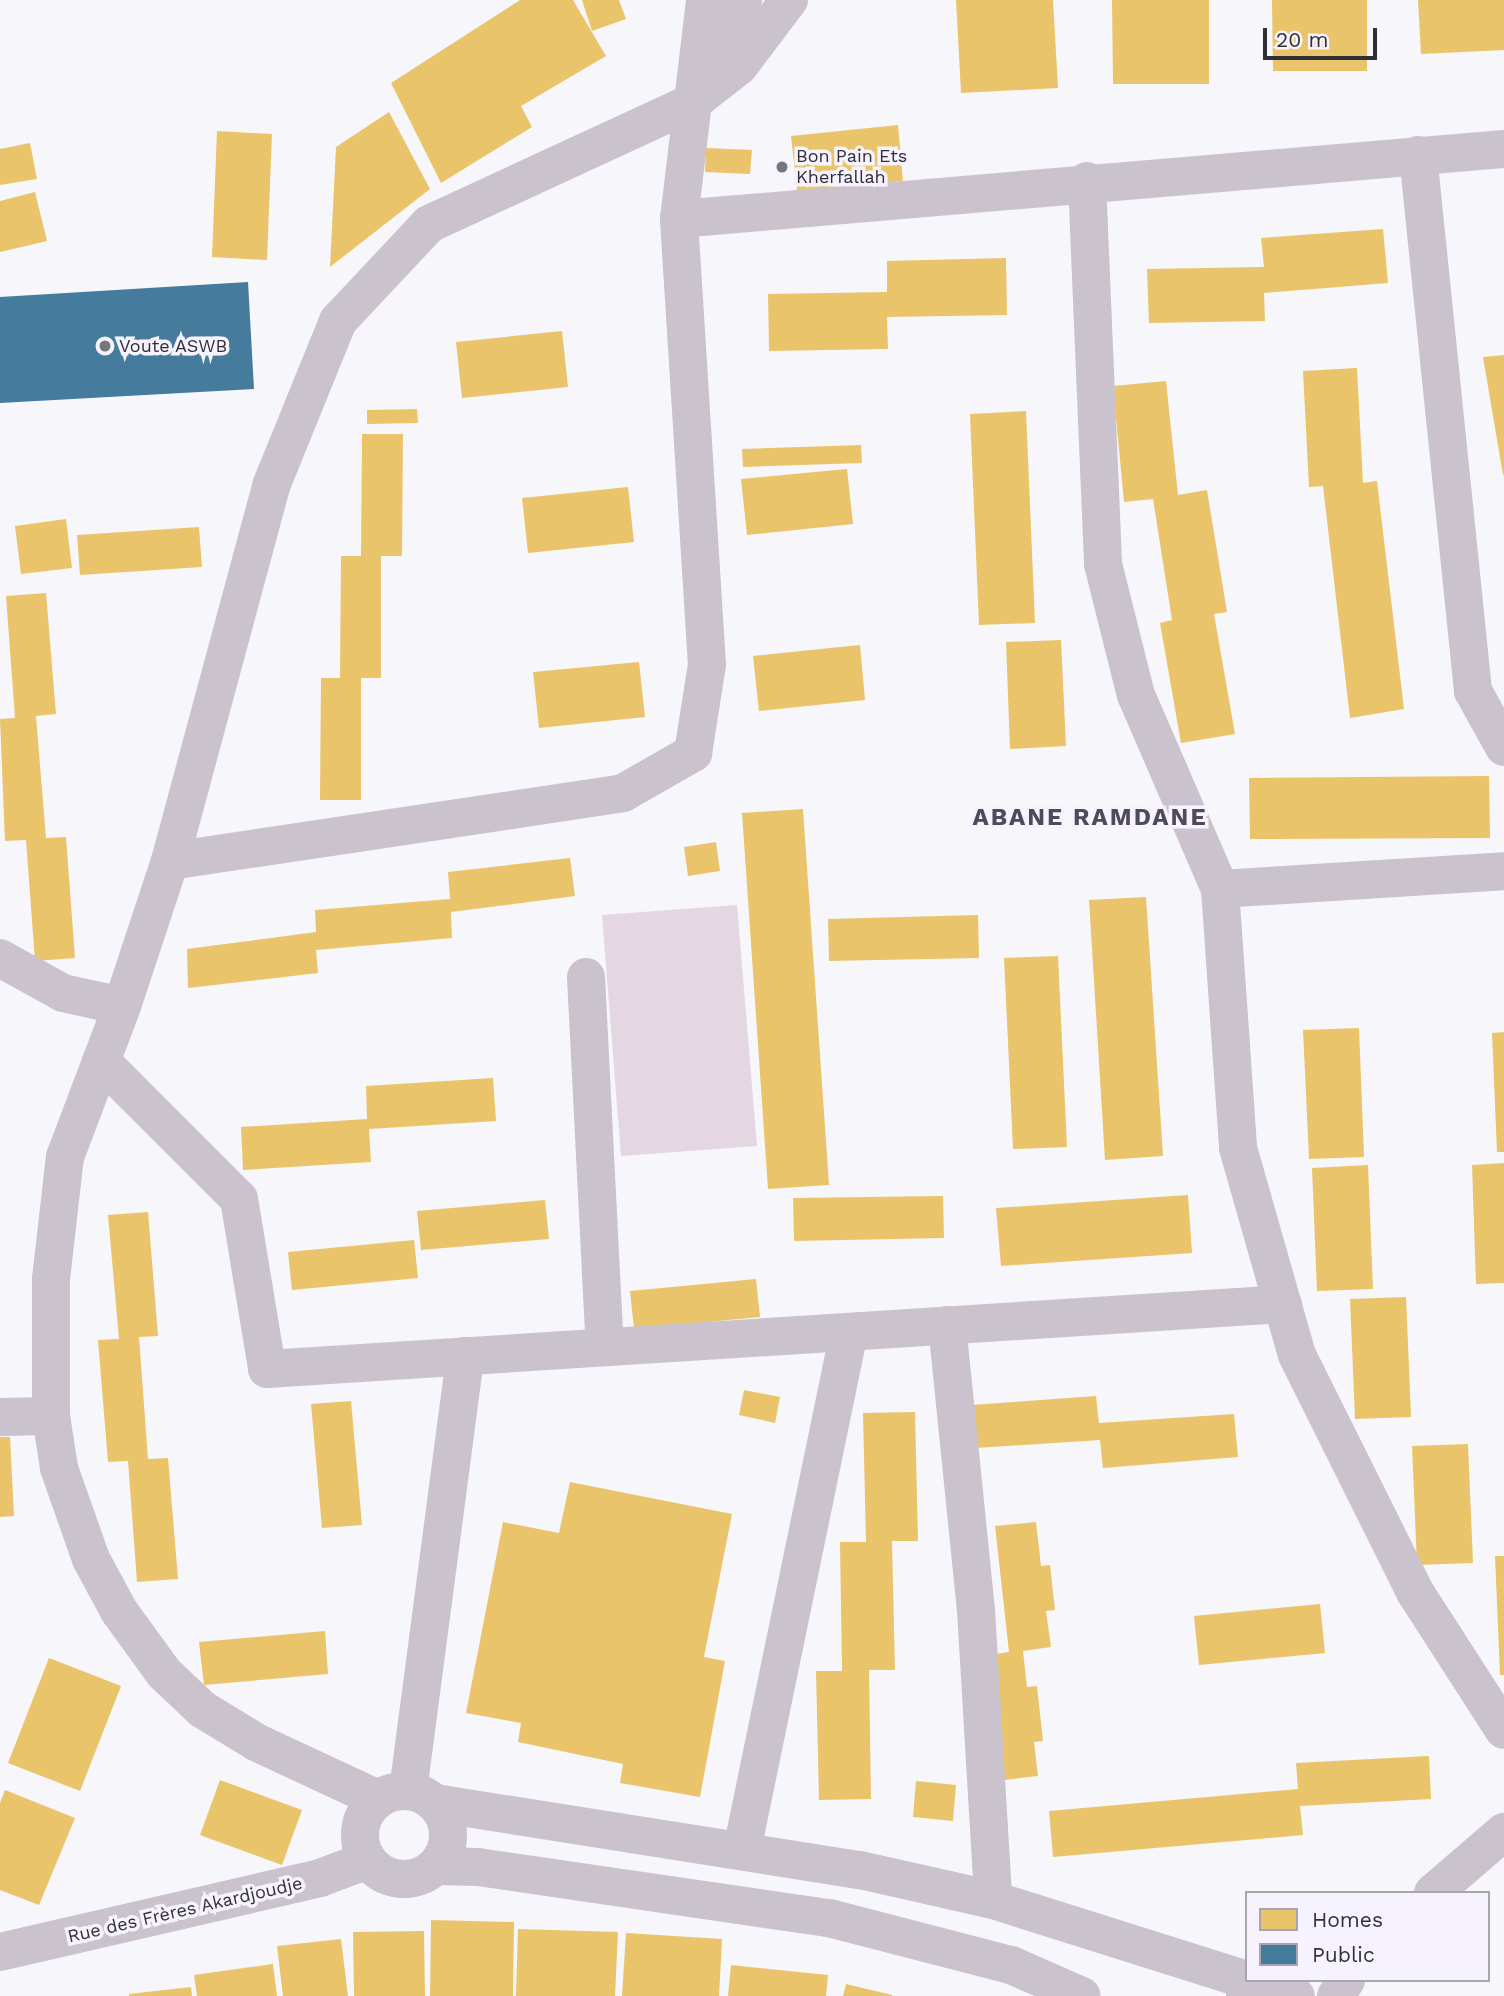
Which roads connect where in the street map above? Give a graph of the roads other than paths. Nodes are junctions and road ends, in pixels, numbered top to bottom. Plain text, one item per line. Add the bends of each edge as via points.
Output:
1 (705, 0) edge
2 (743, 0) edge
3 (789, 0) edge
4 (693, 102) junction
5 (1504, 149) edge
6 (1418, 155) junction
7 (1087, 181) junction
8 (679, 219) junction
9 (1504, 747) edge
10 (170, 861) junction
11 (1504, 872) edge
12 (1220, 889) junction
13 (0, 958) edge
14 (586, 977) dead end
15 (122, 1006) junction
16 (101, 1061) junction
17 (1283, 1304) junction
18 (947, 1325) junction
19 (849, 1332) junction
20 (605, 1347) junction
21 (465, 1356) junction
22 (51, 1416) junction
23 (0, 1417) edge
24 (1504, 1730) edge
25 (407, 1798) junction
26 (1504, 1832) edge
27 (742, 1850) junction
28 (368, 1860) junction
29 (436, 1866) junction
30 (1435, 1891) edge
31 (993, 1900) junction
32 (10, 1943) edge
33 (1157, 1951) junction
34 (1245, 1952) edge
35 (1245, 1980) edge
36 (1073, 1994) edge

1 - 4 street
2 - 4 street
3 - 4 street via 738,66
4 - 8 street
4 - 10 street via 429,224 338,321 271,486
5 - 6 street
6 - 7 street
6 - 9 street via 1473,691
7 - 8 street
7 - 12 street via 1103,564 1136,695
8 - 10 street via 707,665 693,753 623,793
10 - 15 street
11 - 12 street
12 - 17 street via 1238,1148
13 - 15 street via 63,993
14 - 20 street
15 - 16 street
16 - 21 street via 239,1199 267,1369
16 - 22 street via 65,1157 51,1279
17 - 18 street
17 - 24 street via 1297,1355 1415,1592
18 - 19 street
18 - 31 street via 976,1609
19 - 20 street
19 - 27 street
20 - 21 street
21 - 25 street
22 - 23 street
22 - 25 street via 59,1468 91,1559 119,1611 164,1673 202,1709 256,1742
25 - 27 street
25 - 28 street via 362,1818 359,1835
25 - 29 street via 449,1834
26 - 30 street
27 - 31 street
28 - 29 street via 387,1877 405,1880
28 - 32 street, Rue des Frères Akardjoudje via 320,1878
29 - 36 street via 478,1867 829,1918 1011,1965
31 - 33 street
33 - 34 street
33 - 35 street

